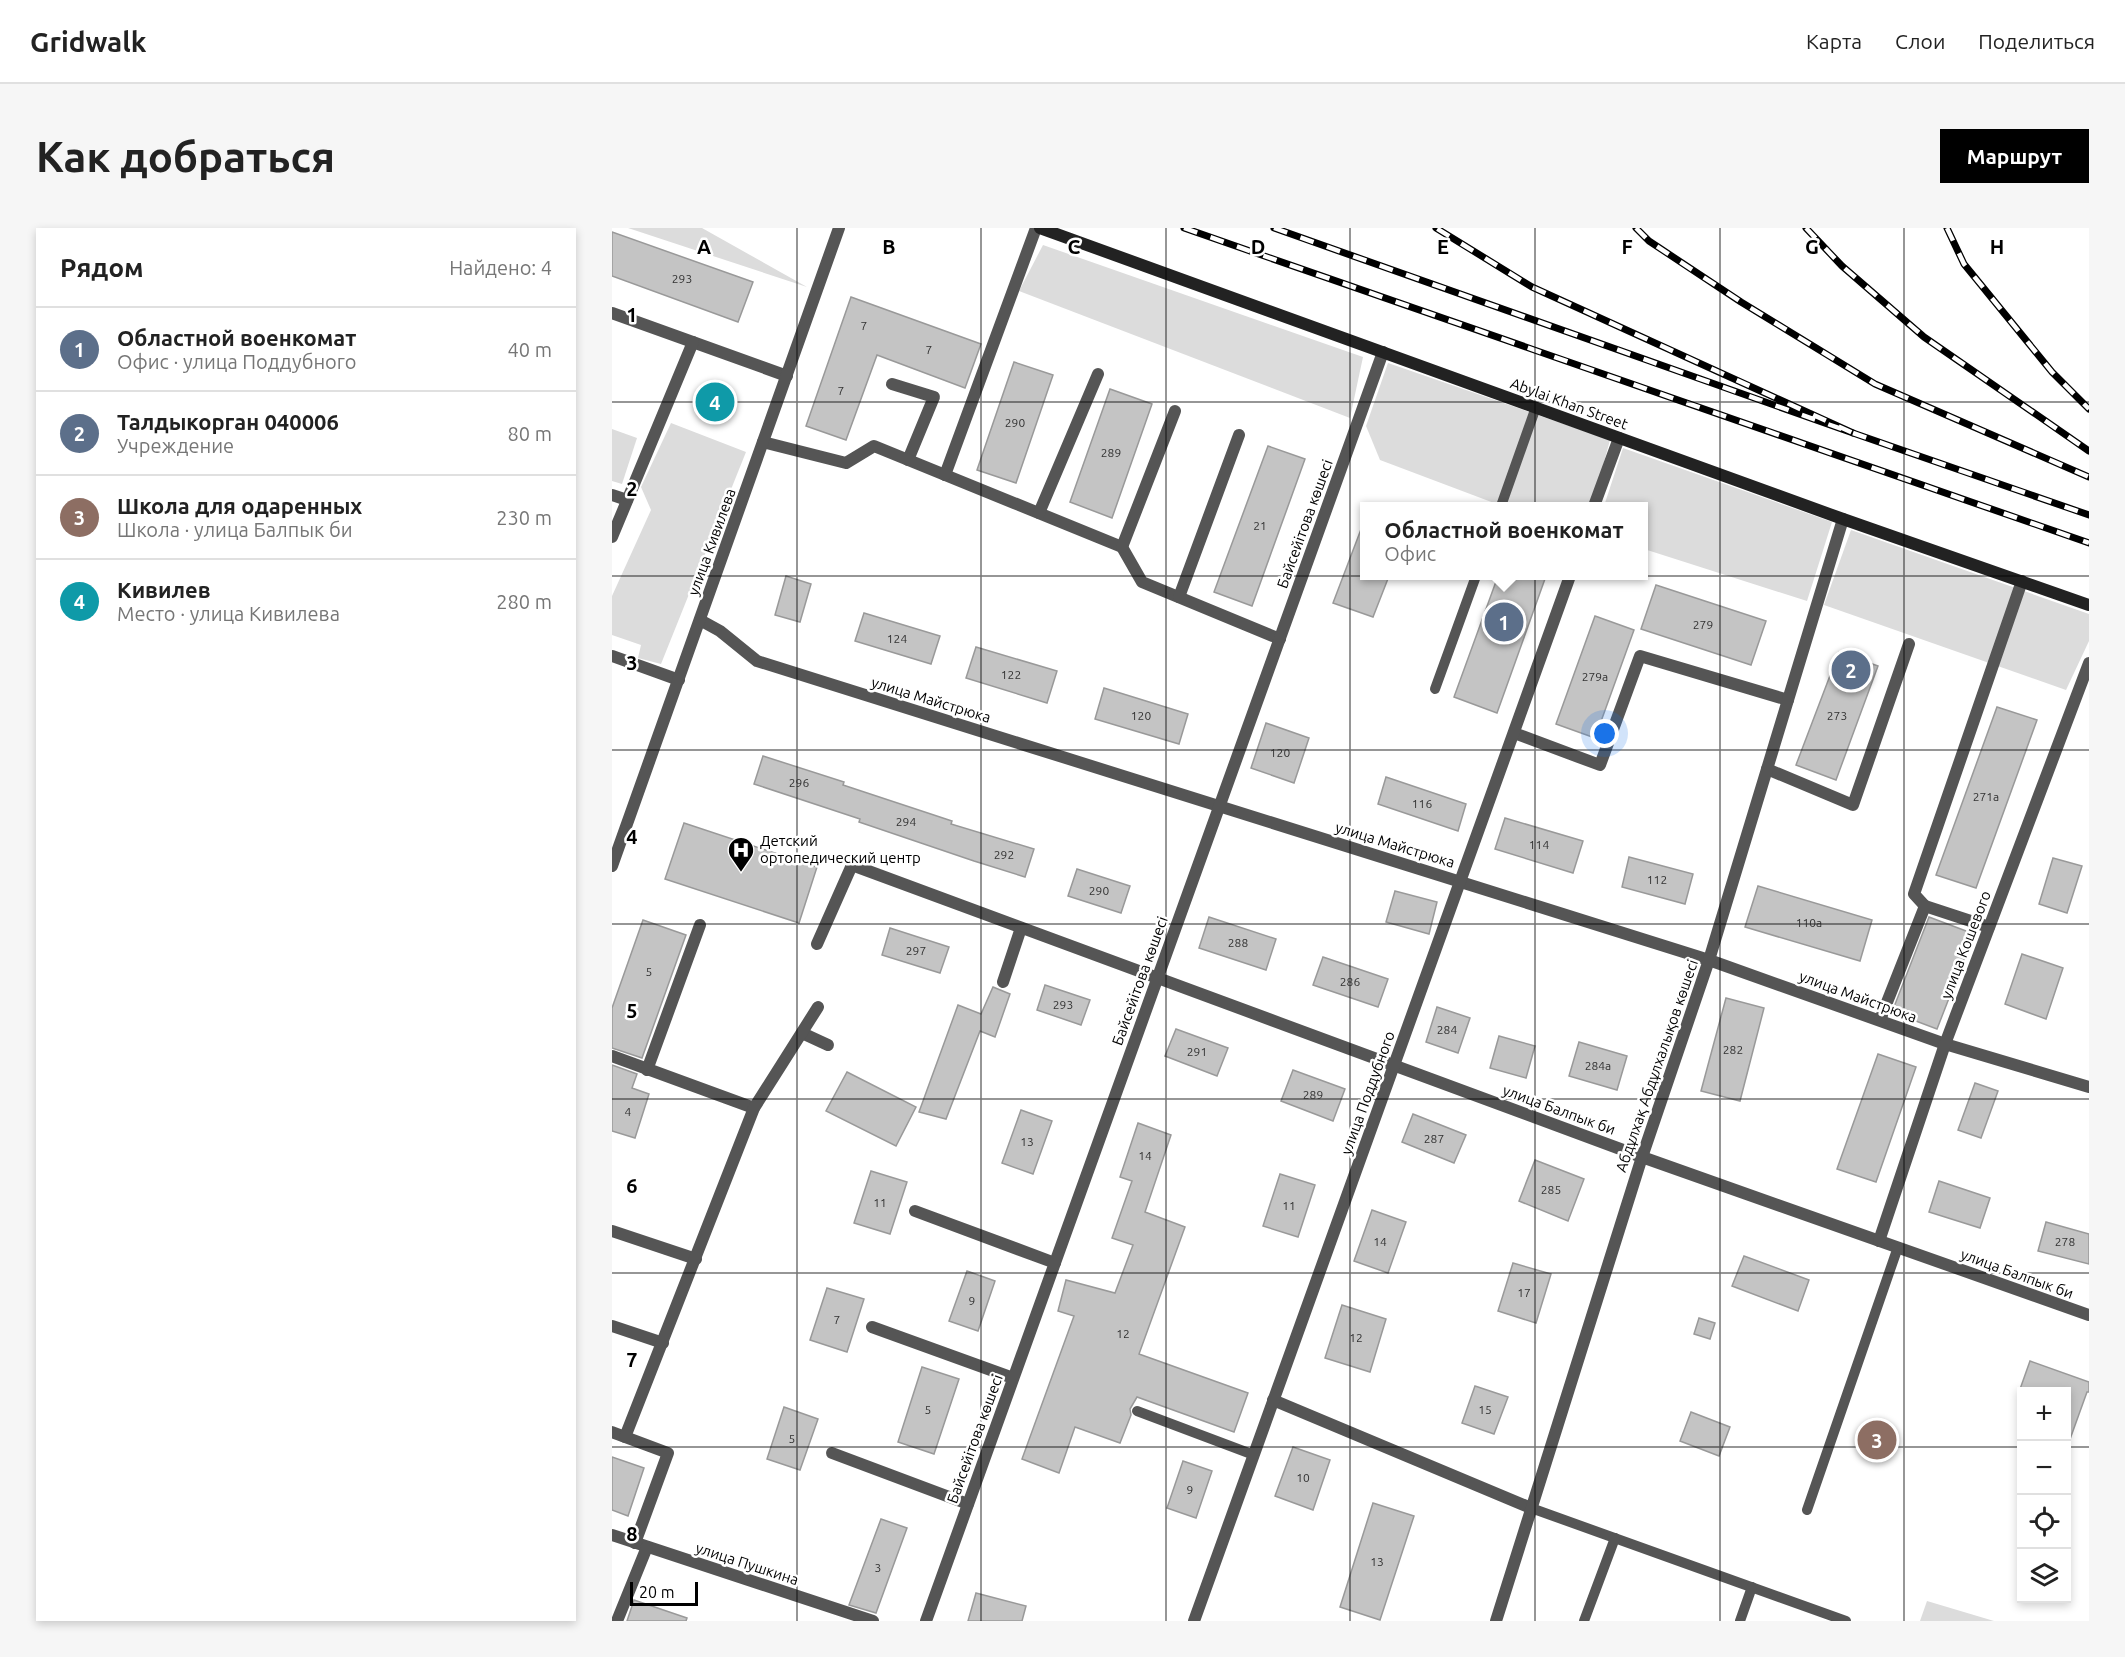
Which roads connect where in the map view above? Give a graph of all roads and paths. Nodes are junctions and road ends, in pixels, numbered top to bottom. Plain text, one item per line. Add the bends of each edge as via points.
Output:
1 (839, 228) edge
2 (1038, 228) edge
3 (612, 313) edge
4 (693, 342) junction
5 (1383, 352) junction
6 (1098, 374) dead end
7 (787, 376) junction
8 (892, 384) dead end
9 (1536, 407) junction
10 (1174, 411) dead end
11 (1239, 435) dead end
12 (1618, 438) junction
13 (763, 442) junction
14 (908, 460) junction
15 (945, 475) junction
16 (612, 495) edge
17 (627, 500) junction
18 (1503, 502) edge
19 (1596, 502) edge
20 (1039, 513) junction
21 (1843, 519) junction
22 (612, 537) edge
23 (1122, 547) junction
24 (1475, 580) edge
25 (1569, 580) edge
26 (2022, 581) junction
27 (1179, 597) junction
28 (2089, 605) edge
29 (700, 620) junction
30 (1280, 639) junction
31 (1908, 645) dead end
32 (612, 656) edge
33 (2089, 663) edge
34 (679, 680) junction
35 (1435, 689) dead end
36 (1788, 700) junction
37 (1514, 733) junction
38 (1767, 769) junction
39 (1220, 806) junction
40 (612, 866) edge
41 (1461, 882) junction
42 (1925, 906) junction
43 (700, 925) dead end
44 (1989, 927) junction
45 (1021, 928) junction
46 (817, 944) dead end
47 (1709, 960) junction
48 (1157, 978) junction
49 (1003, 982) dead end
50 (818, 1007) dead end
51 (1880, 1020) junction
52 (802, 1033) junction
53 (1945, 1044) junction
54 (828, 1045) dead end
55 (612, 1056) edge
56 (1394, 1066) junction
57 (647, 1070) junction
58 (2089, 1088) edge
59 (754, 1107) junction
60 (1642, 1157) junction
61 (915, 1211) dead end
62 (612, 1231) edge
63 (1879, 1241) junction
64 (1898, 1247) junction
65 (696, 1259) junction
66 (1054, 1263) junction
67 (2089, 1315) edge
68 (612, 1326) edge
69 (872, 1327) dead end
70 (663, 1343) junction
71 (1013, 1378) junction
72 (1273, 1400) junction
73 (1137, 1411) dead end
74 (612, 1432) edge
75 (626, 1437) junction
76 (832, 1453) dead end
77 (1254, 1455) junction
78 (968, 1504) junction
79 (1532, 1508) junction
80 (1808, 1510) dead end
81 (612, 1535) edge
82 (1615, 1538) junction
83 (641, 1545) junction
84 (1752, 1587) junction
85 (617, 1621) edge
86 (873, 1621) edge
87 (926, 1621) edge
88 (1194, 1621) edge
89 (1496, 1621) edge
90 (1584, 1621) edge
91 (1740, 1621) edge
92 (1846, 1621) edge

1 - 7 street, улица Кивилева
2 - 5 main road, Abylai Khan Street
2 - 15 street
3 - 4 street
4 - 7 street
4 - 17 street
5 - 9 main road, Abylai Khan Street
5 - 30 street, Байсейітова көшесі
6 - 20 street
7 - 13 street, улица Кивилева
8 - 14 street via 934,397
9 - 12 main road, Abylai Khan Street
9 - 18 lane
10 - 23 street
11 - 27 street
12 - 19 street
12 - 21 main road, Abylai Khan Street
13 - 14 street via 846,463 874,446
13 - 29 street, улица Кивилева
14 - 15 street
15 - 20 street
16 - 17 street
17 - 22 street
20 - 23 street
21 - 26 main road, Abylai Khan Street
21 - 36 street, Абдұлхақ Абдұлхалықов көшесі
23 - 27 street via 1142,582
24 - 35 lane
25 - 37 street, улица Поддубного
26 - 28 main road, Abylai Khan Street
26 - 42 street via 1914,894
27 - 30 street
29 - 34 street, улица Кивилева
29 - 39 street, улица Майстрюка via 757,661
30 - 39 street, Байсейітова көшесі
31 - 38 street via 1853,805
32 - 34 street
33 - 44 street, улица Кошевого
34 - 40 street, улица Кивилева
36 - 37 street via 1640,656 1600,765
36 - 38 street, Абдұлхақ Абдұлхалықов көшесі
37 - 41 street, улица Поддубного
38 - 47 street, Абдұлхақ Абдұлхалықов көшесі
39 - 41 street, улица Майстрюка
39 - 48 street, Байсейітова көшесі
41 - 47 street, улица Майстрюка
41 - 56 street, улица Поддубного
42 - 44 street
42 - 51 street
43 - 57 street
44 - 53 street, улица Кошевого
45 - 46 street, улица Балпык би via 852,865
45 - 48 street, улица Балпык би
45 - 49 street
47 - 51 street, улица Майстрюка
47 - 60 street, Абдұлхақ Абдұлхалықов көшесі
48 - 56 street, улица Балпык би
48 - 66 street, Байсейітова көшесі
50 - 52 street
51 - 53 street, улица Майстрюка
52 - 54 street
52 - 59 street
53 - 58 street, улица Майстрюка
53 - 63 street, улица Кошевого
55 - 57 street
56 - 60 street, улица Балпык би
56 - 72 street, улица Поддубного
57 - 59 street
59 - 65 street
60 - 63 street, улица Балпык би
60 - 79 street, Абдұлхақ Абдұлхалықов көшесі
61 - 66 street
62 - 65 street
63 - 64 street, улица Балпык би
64 - 67 street, улица Балпык би
64 - 80 lane
65 - 70 street
66 - 71 street, Байсейітова көшесі
68 - 70 street
69 - 71 street
70 - 75 street
71 - 78 street, Байсейітова көшесі
72 - 77 street, улица Поддубного
72 - 79 street
73 - 77 lane
74 - 75 street
75 - 83 street via 668,1453
76 - 78 street
77 - 88 street, улица Поддубного
78 - 87 street, Байсейітова көшесі
79 - 82 lane
79 - 89 street, Абдұлхақ Абдұлхалықов көшесі
81 - 83 street, улица Пушкина
82 - 84 lane
82 - 90 lane
83 - 85 street
83 - 86 street, улица Пушкина
84 - 91 lane
84 - 92 lane

